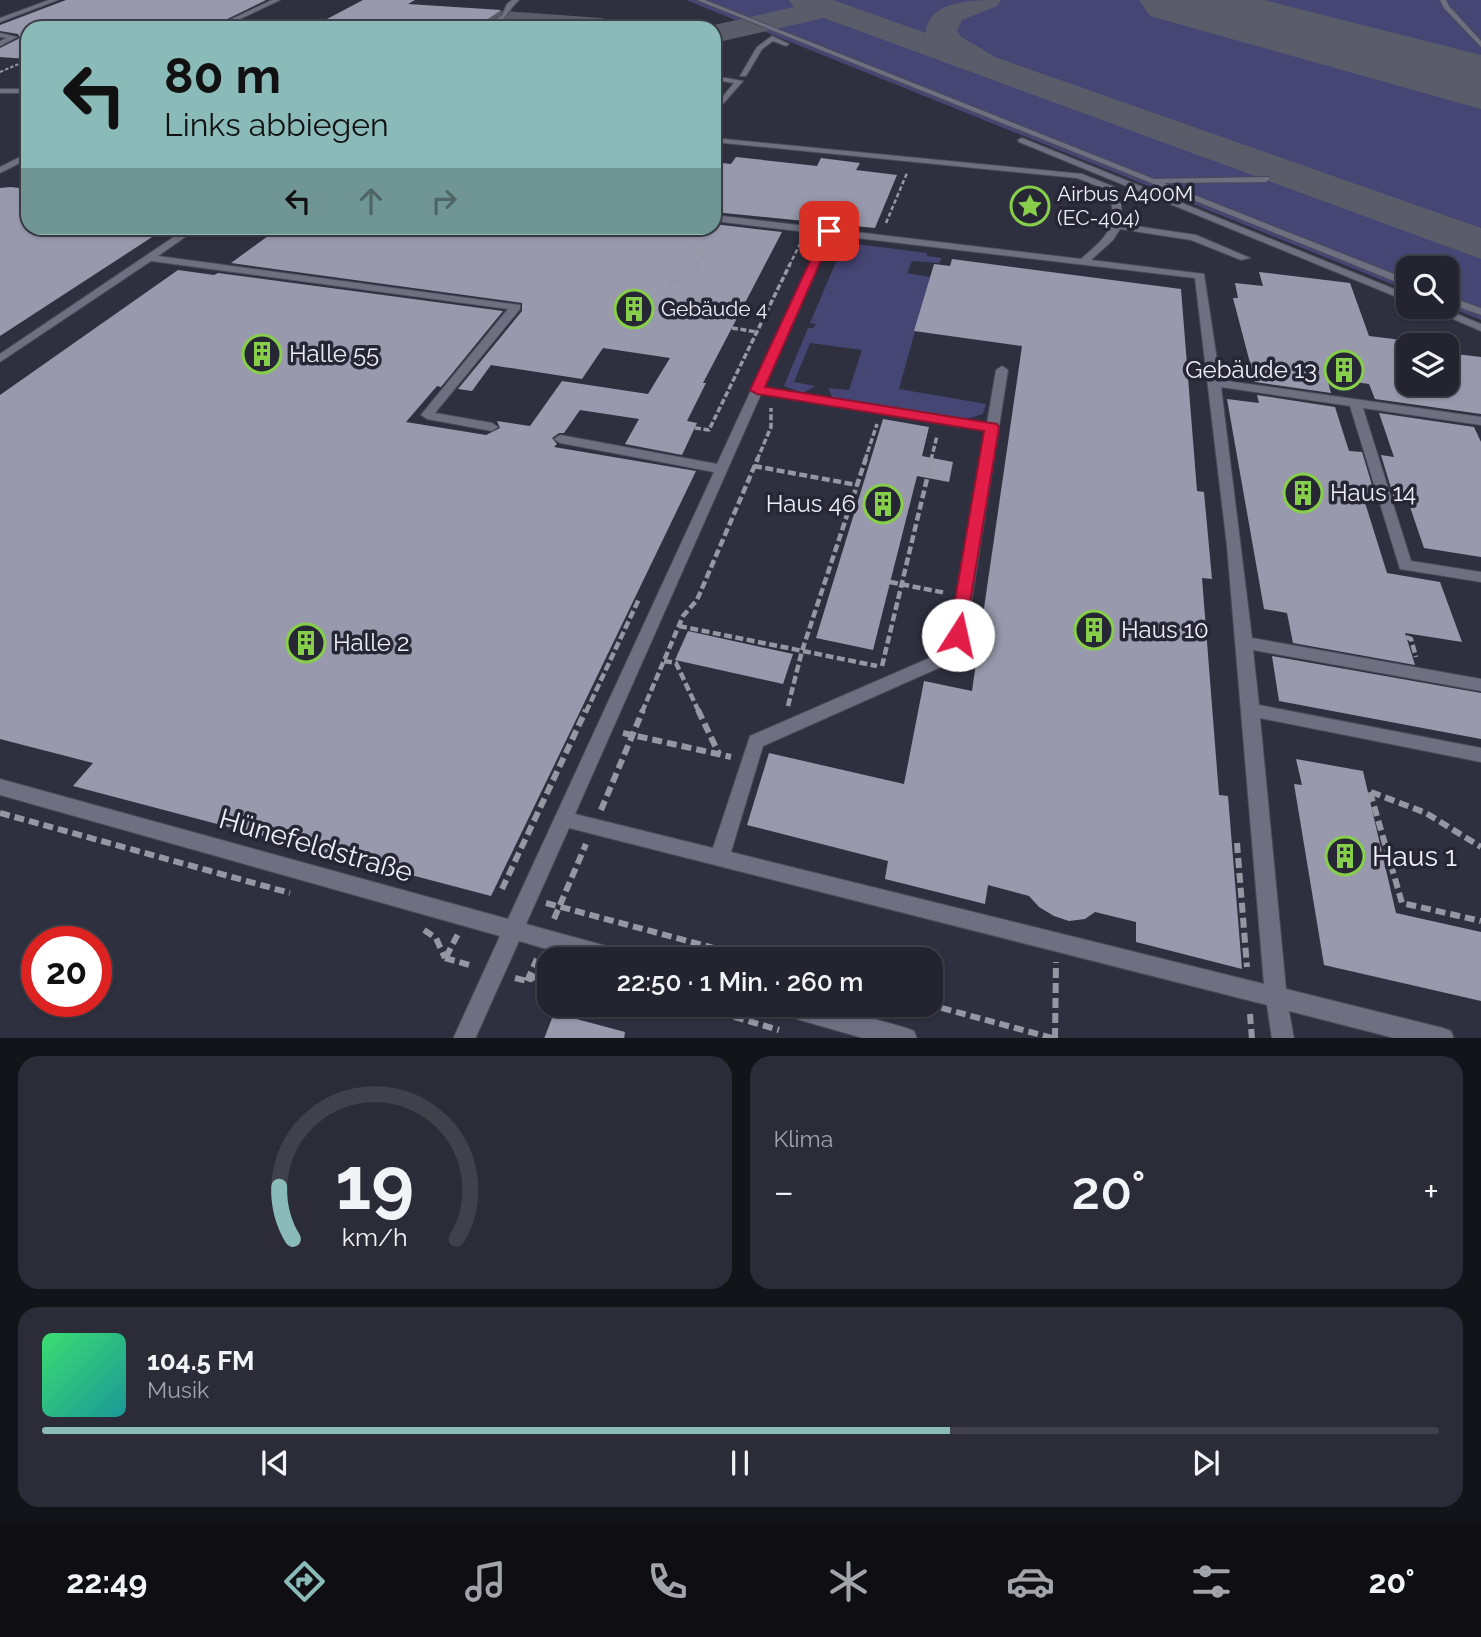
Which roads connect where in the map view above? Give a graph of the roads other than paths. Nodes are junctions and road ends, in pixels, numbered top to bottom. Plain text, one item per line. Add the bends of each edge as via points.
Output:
1 (55, 0) edge
2 (277, 0) edge
3 (516, 0) edge
4 (700, 0) edge
5 (1443, 0) edge
6 (0, 20) edge
7 (231, 21) edge
8 (498, 21) edge
9 (1462, 24) junction
10 (1481, 29) edge
11 (0, 35) edge
12 (0, 44) edge
13 (1481, 45) edge
14 (743, 74) dead end
15 (721, 79) edge
16 (21, 90) edge
17 (0, 91) edge
18 (904, 92) dead end
19 (721, 102) edge
20 (1017, 138) dead end
21 (721, 141) edge
22 (21, 160) edge
23 (0, 170) edge
24 (1266, 178) dead end
25 (1150, 180) junction
26 (721, 219) edge
27 (1118, 226) junction
28 (829, 231) junction
29 (182, 235) edge
30 (148, 258) junction
31 (1245, 258) dead end
32 (1084, 261) junction
33 (1396, 279) edge
34 (1396, 294) edge
35 (1459, 304) edge
36 (1481, 313) edge
37 (1459, 319) edge
38 (1481, 328) edge
39 (0, 359) edge
40 (1002, 370) dead end
41 (1216, 383) junction
42 (824, 387) dead end
43 (757, 390) junction
44 (819, 400) junction
45 (1356, 404) junction
46 (1481, 421) edge
47 (492, 427) dead end
48 (992, 428) junction
49 (560, 439) dead end
50 (721, 469) junction
51 (1481, 577) edge
52 (1243, 642) junction
53 (1481, 685) edge
54 (1252, 710) junction
55 (1481, 755) edge
56 (0, 787) edge
57 (564, 818) junction
58 (720, 856) junction
59 (513, 930) junction
60 (574, 947) edge
61 (1276, 996) junction
62 (830, 1017) edge
63 (464, 1038) edge
64 (906, 1038) edge
65 (1283, 1038) edge
66 (1443, 1038) edge

1 - 6 lane
2 - 7 lane
3 - 8 lane
4 - 25 lane
5 - 9 lane
9 - 10 lane
9 - 13 lane
11 - 12 lane via 14,37
14 - 18 lane via 759,48 772,38
15 - 19 lane via 739,80
16 - 17 lane
20 - 34 lane
21 - 27 lane via 1079,176 1114,190
22 - 23 lane
24 - 25 lane
25 - 33 lane
26 - 28 lane
27 - 31 lane via 1193,236
27 - 32 lane
28 - 32 lane
28 - 43 lane
29 - 30 lane
30 - 39 lane
30 - 47 lane via 516,307 427,415
32 - 41 lane via 1200,276
35 - 36 lane
37 - 38 lane
40 - 48 lane
41 - 45 lane
41 - 52 lane
42 - 44 lane
43 - 44 lane
43 - 50 lane
44 - 48 lane
45 - 46 lane
45 - 51 lane via 1405,565
48 - 58 lane via 955,654 756,741
49 - 50 lane
50 - 57 lane
52 - 53 lane
52 - 54 lane
54 - 55 lane
54 - 61 lane
56 - 59 lane, Hünefeldstraße
57 - 58 lane
57 - 59 lane
58 - 61 lane
59 - 60 lane, Hünefeldstraße
59 - 63 lane
61 - 65 lane
61 - 66 lane
62 - 64 lane

